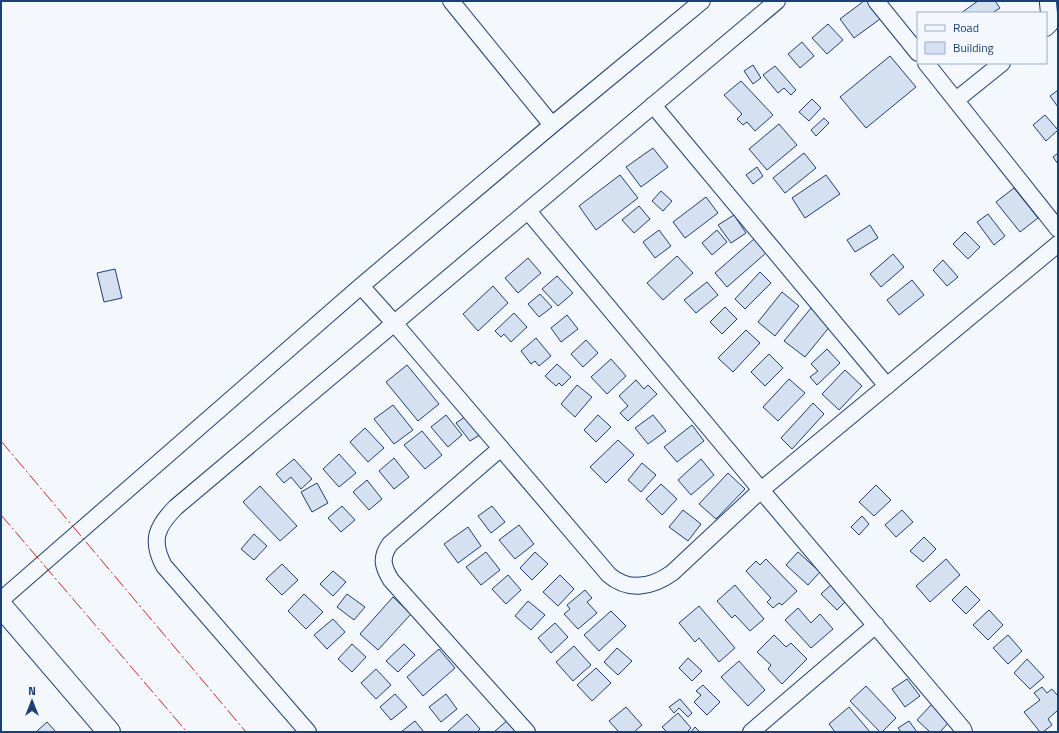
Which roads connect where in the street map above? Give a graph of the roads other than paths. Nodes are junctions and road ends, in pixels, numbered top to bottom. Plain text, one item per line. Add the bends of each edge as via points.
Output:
1 (451, 1) edge
2 (702, 1) edge
3 (776, 1) edge
4 (876, 1) edge
5 (1048, 4) dead end
6 (1047, 27) edge
7 (917, 52) edge
8 (927, 64) edge
9 (1001, 64) edge
10 (956, 100) junction
11 (653, 105) junction
12 (552, 125) junction
13 (528, 211) junction
14 (1058, 230) edge
15 (1058, 244) edge
16 (361, 286) junction
17 (395, 324) junction
18 (887, 386) junction
19 (501, 448) junction
20 (761, 490) junction
21 (1, 600) edge
22 (1, 606) edge
23 (876, 625) junction
24 (109, 732) edge
25 (308, 732) edge
26 (527, 732) edge
27 (750, 732) edge
28 (964, 732) edge

1 - 12 street
2 - 12 street
3 - 11 street
4 - 7 street
5 - 6 street via 1050,24
8 - 10 street
9 - 10 street
10 - 14 street
11 - 13 street
11 - 18 street
12 - 16 street
13 - 17 street
13 - 20 street
15 - 18 street
16 - 17 street
16 - 21 street
17 - 19 street
17 - 25 street via 176,507 159,528 156,540 158,555 164,566
18 - 20 street
19 - 20 street via 609,575 631,585 653,584 672,573
19 - 26 street via 390,544 384,554 384,567 391,580
20 - 23 street
22 - 24 main road
23 - 27 street
23 - 28 street

